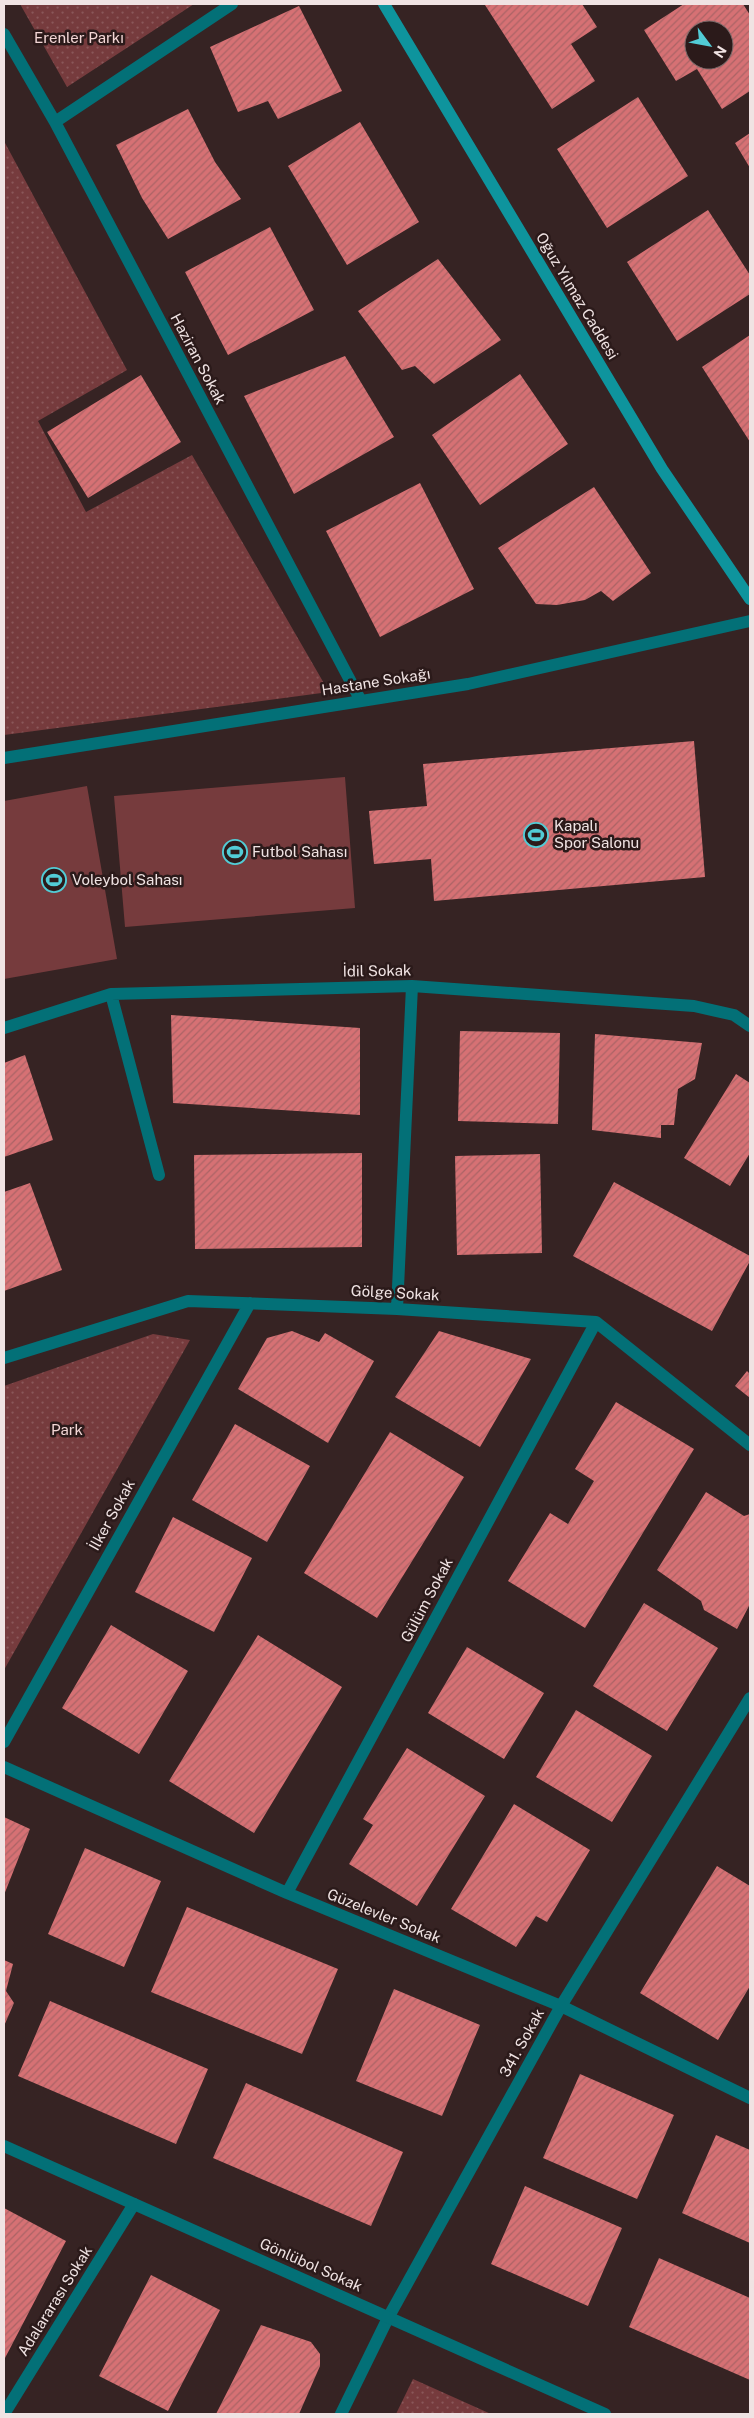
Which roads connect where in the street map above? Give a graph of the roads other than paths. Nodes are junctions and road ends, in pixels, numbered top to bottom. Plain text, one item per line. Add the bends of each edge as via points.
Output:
1 (232, 4) edge
2 (384, 4) edge
3 (4, 34) edge
4 (55, 122) junction
5 (750, 600) edge
6 (750, 621) edge
7 (361, 701) junction
8 (4, 758) edge
9 (412, 986) junction
10 (111, 994) junction
11 (750, 1026) edge
12 (4, 1028) edge
13 (159, 1175) dead end
14 (250, 1303) junction
15 (396, 1309) junction
16 (596, 1322) junction
17 (4, 1358) edge
18 (750, 1445) edge
19 (750, 1698) edge
20 (4, 1742) edge
21 (4, 1768) edge
22 (287, 1893) junction
23 (561, 2006) junction
24 (750, 2098) edge
25 (4, 2146) edge
26 (134, 2204) junction
27 (388, 2318) junction
28 (4, 2414) edge
29 (341, 2414) edge
30 (604, 2414) edge

1 - 4 street
2 - 5 main road, Oğuz Yılmaz Caddesi via 662,469
3 - 4 street, Haziran Sokak
4 - 7 street, Haziran Sokak
6 - 7 street, Hastane Sokağı via 468,684
7 - 8 street, Hastane Sokağı
9 - 10 street, İdil Sokak
9 - 11 street, İdil Sokak via 694,1006 734,1015
9 - 15 street
10 - 12 street, İdil Sokak
10 - 13 street
14 - 15 street, Gölge Sokak
14 - 17 street, Gölge Sokak via 188,1301
14 - 20 street, İlker Sokak
15 - 16 street, Gölge Sokak
16 - 18 street
16 - 22 street, Gülüm Sokak
19 - 23 street, 341. Sokak
21 - 22 street, Güzelevler Sokak
22 - 23 street, Güzelevler Sokak
23 - 24 street, Güzelevler Sokak
23 - 27 street, 341. Sokak
25 - 26 street, Gönlübol Sokak
26 - 27 street, Gönlübol Sokak
26 - 28 street, Adalararası Sokak
27 - 29 street, 341. Sokak
27 - 30 street, Gönlübol Sokak

